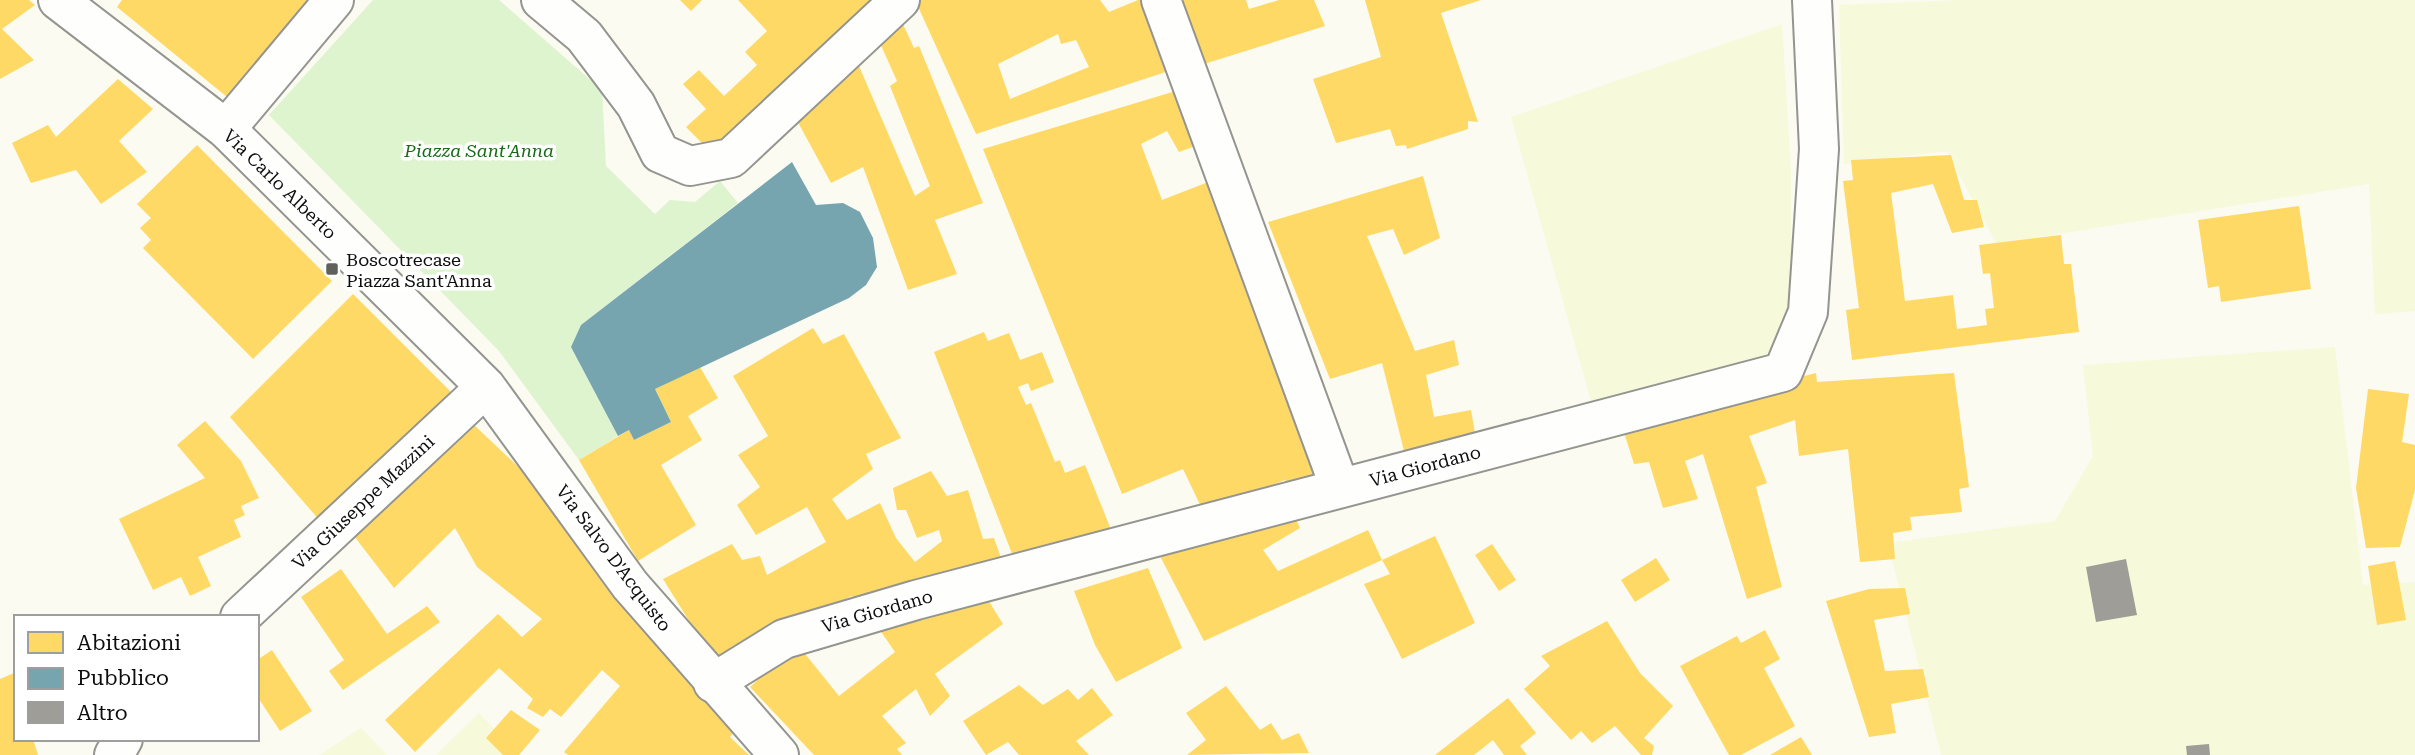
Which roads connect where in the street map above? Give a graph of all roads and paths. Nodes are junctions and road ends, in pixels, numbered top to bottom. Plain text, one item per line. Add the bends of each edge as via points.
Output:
1 (58, 0) edge
2 (334, 0) edge
3 (541, 0) edge
4 (900, 0) edge
5 (1161, 0) edge
6 (1812, 0) edge
7 (584, 18) edge
8 (226, 129) junction
9 (485, 387) junction
10 (1340, 488) junction
11 (242, 615) edge
12 (713, 683) junction
13 (779, 755) edge

1 - 8 street, Via Carlo Alberto
2 - 8 street
3 - 7 street
4 - 7 street via 731,158 690,166 660,153
5 - 10 street
6 - 10 street, Via Giordano via 1819,149 1808,312 1783,372
8 - 9 street, Via Carlo Alberto
9 - 11 street, Via Giuseppe Mazzini
9 - 12 street, Via Salvo D'Acquisto via 630,586
10 - 12 street, Via Giordano via 784,639
12 - 13 street, Via Salvo D'Acquisto

